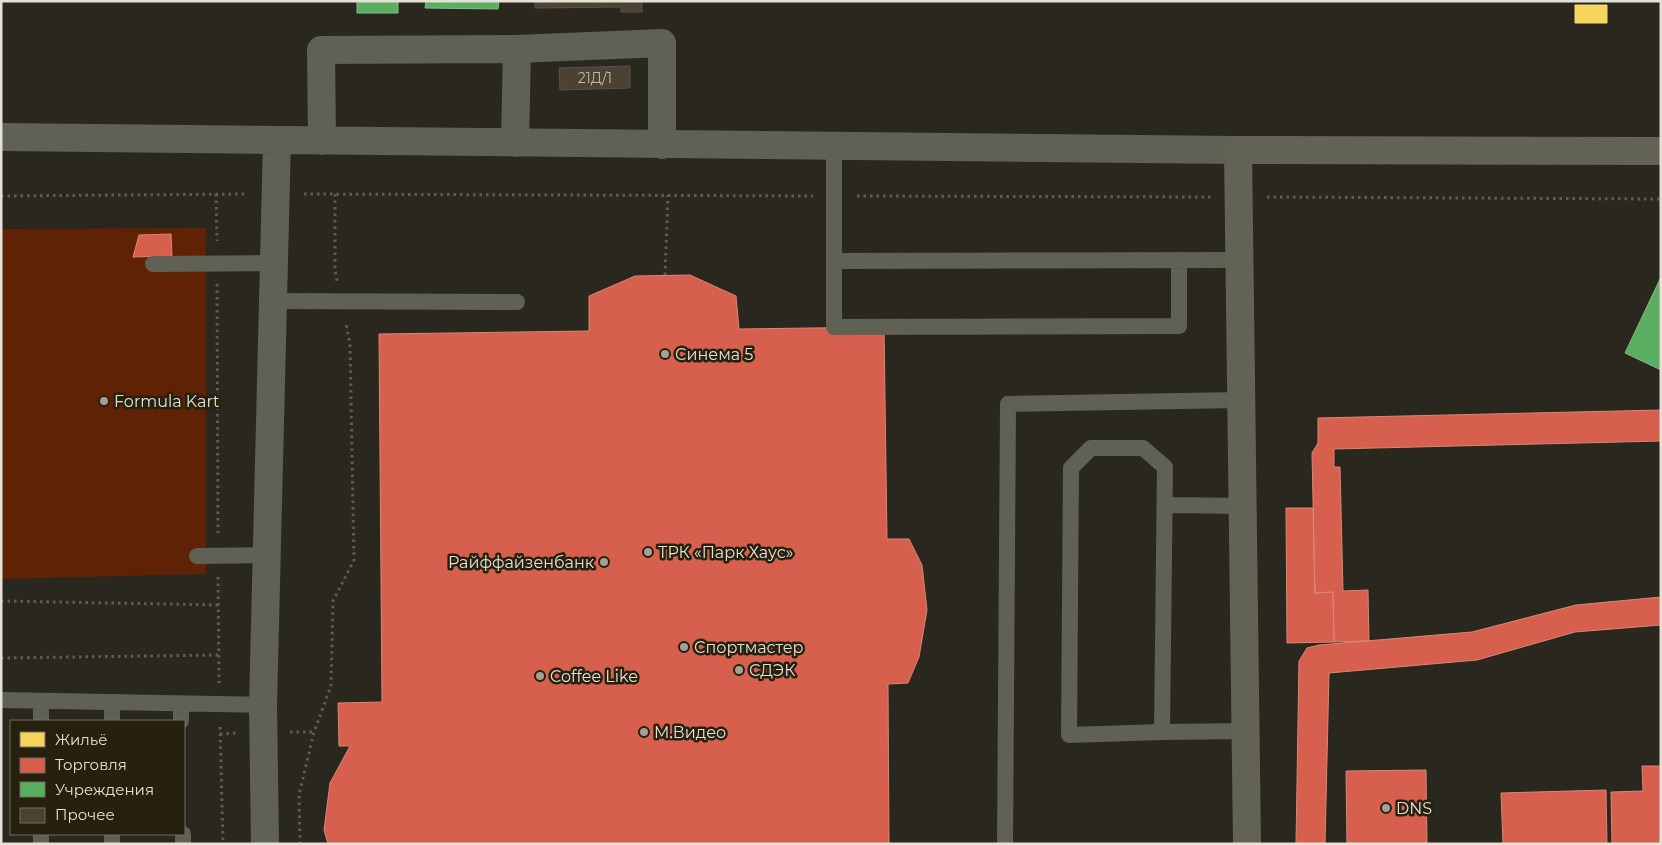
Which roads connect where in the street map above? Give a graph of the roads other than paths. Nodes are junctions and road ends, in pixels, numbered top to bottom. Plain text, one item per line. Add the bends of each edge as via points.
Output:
1 (517, 49) junction
2 (1, 137) edge
3 (277, 140) junction
4 (322, 141) junction
5 (515, 143) junction
6 (662, 145) junction
7 (834, 146) junction
8 (1238, 150) junction
9 (1661, 151) edge
10 (1179, 260) junction
11 (1239, 260) junction
12 (835, 261) junction
13 (274, 262) junction
14 (153, 264) dead end
15 (273, 301) junction
16 (517, 302) dead end
17 (1241, 400) junction
18 (1165, 506) junction
19 (1243, 506) junction
20 (267, 555) junction
21 (197, 556) dead end
22 (1, 700) edge
23 (41, 701) junction
24 (112, 702) junction
25 (181, 704) junction
26 (263, 705) junction
27 (41, 720) edge
28 (112, 720) edge
29 (182, 720) edge
30 (1246, 731) junction
31 (1162, 732) junction
32 (265, 844) edge
33 (1004, 844) edge
34 (1248, 844) edge

1 - 4 street via 321,50
1 - 5 street
1 - 6 street via 662,43
2 - 3 street
3 - 4 street
3 - 13 street
4 - 5 street
5 - 6 street
6 - 7 street
7 - 8 street
7 - 12 lane
8 - 9 street
8 - 11 street
10 - 11 lane
10 - 12 lane
10 - 12 lane via 1179,326 834,327
11 - 17 street
13 - 14 lane
13 - 15 street
15 - 16 lane
15 - 20 street
17 - 19 street
17 - 33 lane via 1008,404
18 - 19 lane
18 - 31 lane
18 - 31 lane via 1165,467 1143,448 1091,448 1071,468 1069,734
19 - 30 street
20 - 21 lane
20 - 26 street
22 - 23 lane
23 - 24 lane
23 - 27 lane
24 - 25 lane
24 - 28 lane
25 - 26 lane
25 - 29 lane
26 - 32 street
30 - 31 lane
30 - 34 street

